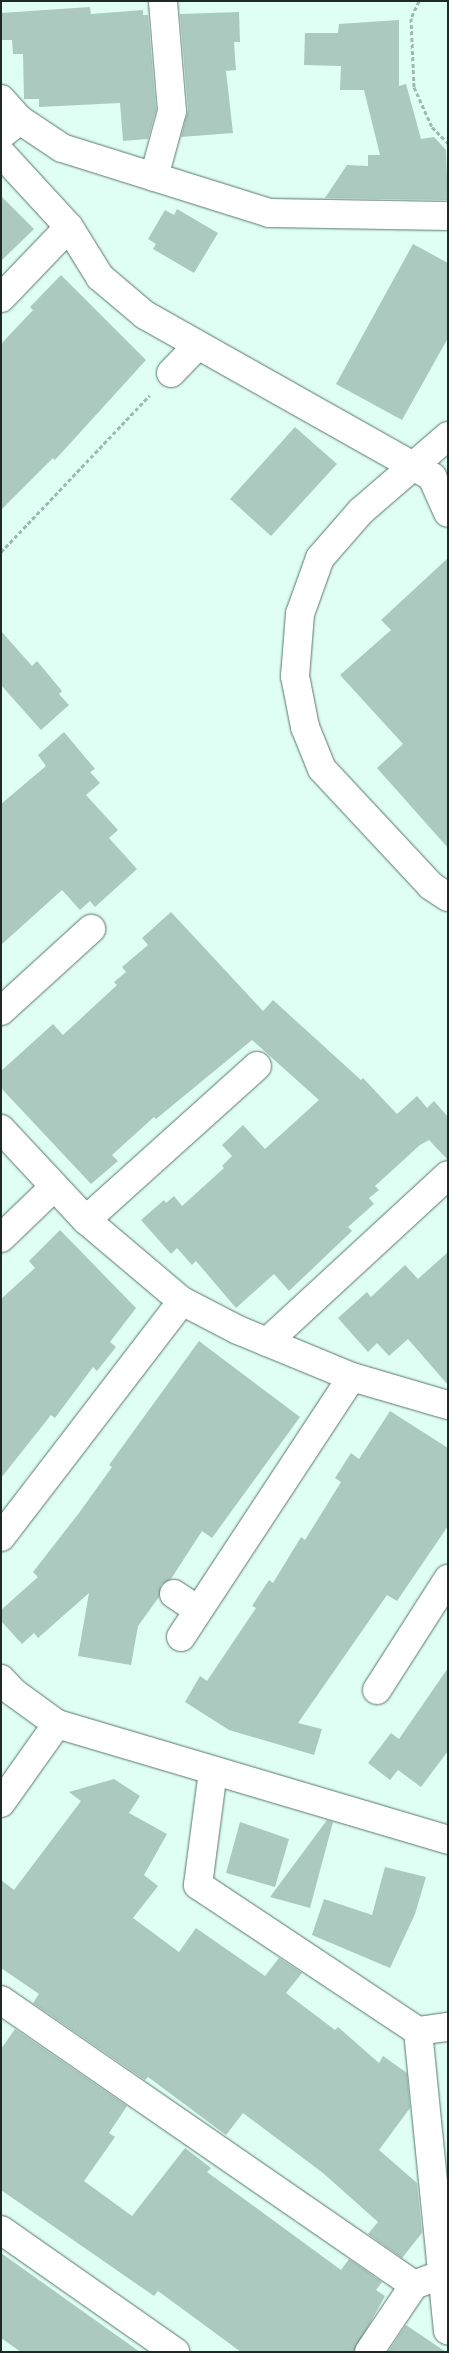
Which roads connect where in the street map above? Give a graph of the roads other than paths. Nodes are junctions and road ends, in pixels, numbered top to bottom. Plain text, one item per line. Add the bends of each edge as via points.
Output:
1 (163, 1) edge
2 (1, 99) edge
3 (11, 128) edge
4 (1, 153) edge
5 (154, 177) junction
6 (448, 216) edge
7 (69, 227) junction
8 (1, 298) edge
9 (197, 346) junction
10 (171, 373) road end
11 (448, 436) edge
12 (412, 466) junction
13 (448, 513) edge
14 (448, 897) edge
15 (91, 929) dead end
16 (1, 1011) edge
17 (257, 1066) dead end
18 (1, 1129) edge
19 (448, 1175) edge
20 (54, 1187) junction
21 (86, 1220) junction
22 (1, 1238) edge
23 (182, 1301) junction
24 (267, 1342) junction
25 (352, 1377) junction
26 (448, 1405) edge
27 (1, 1537) edge
28 (448, 1579) edge
29 (174, 1594) dead end
30 (198, 1610) junction
31 (180, 1637) dead end
32 (1, 1679) edge
33 (377, 1690) dead end
34 (57, 1724) junction
35 (213, 1771) junction
36 (1, 1803) edge
37 (448, 1840) edge
38 (1, 2000) edge
39 (448, 2028) edge
40 (418, 2031) junction
41 (1, 2230) edge
42 (441, 2275) junction
43 (414, 2286) junction
44 (448, 2331) edge
45 (175, 2352) edge
46 (370, 2352) edge

1 - 5 street via 172,111
2 - 3 street
3 - 5 street
4 - 7 street
5 - 6 street via 269,213
7 - 8 street
7 - 9 street via 100,277 145,315
9 - 10 street
9 - 12 street
11 - 12 street
12 - 13 street via 432,477
12 - 14 street via 361,511 320,558 300,614 295,676 305,727 322,769 431,886
15 - 16 street
17 - 21 street
18 - 20 street
19 - 24 street
20 - 21 street
20 - 22 street
21 - 23 street
23 - 24 street
23 - 27 street
24 - 25 street
25 - 26 street
25 - 30 street
28 - 33 street
29 - 30 street
30 - 31 street
32 - 34 street via 13,1692
34 - 35 street
34 - 36 street
35 - 37 street
35 - 40 street via 198,1885
38 - 43 street
39 - 40 street
40 - 42 street
41 - 45 street
42 - 43 street
42 - 44 street
43 - 46 street

